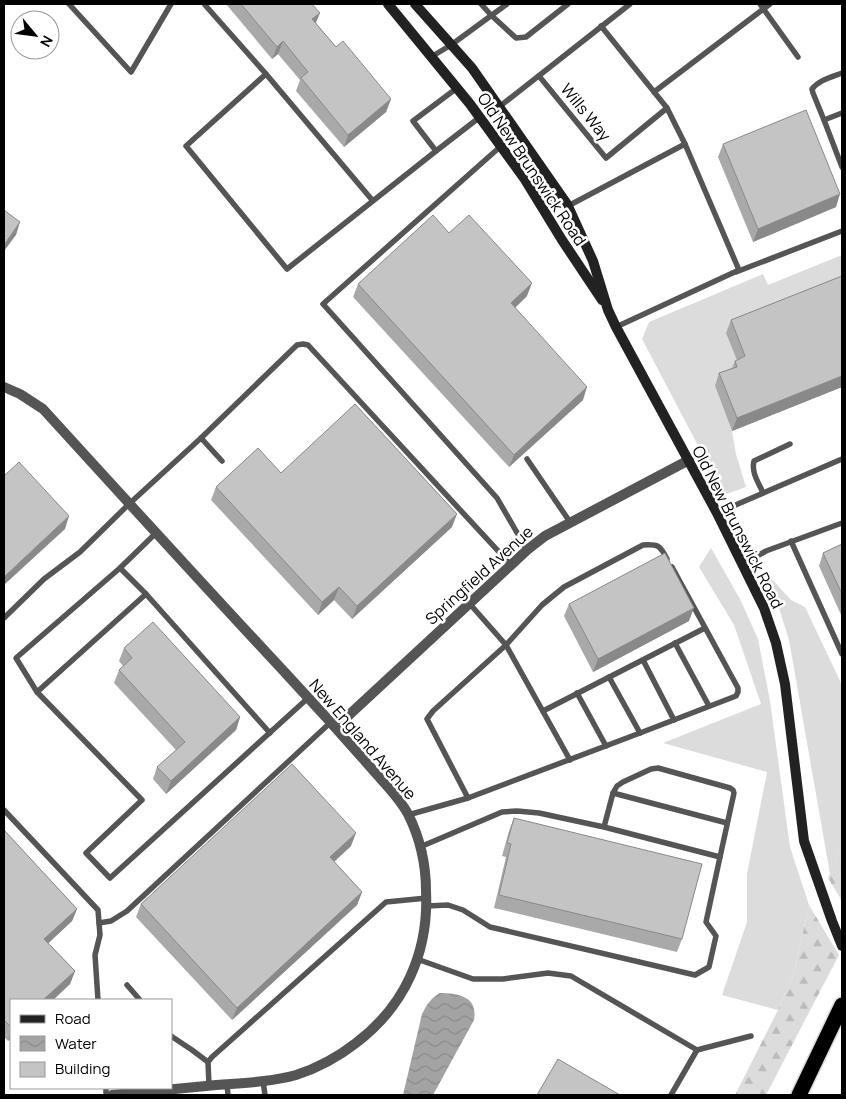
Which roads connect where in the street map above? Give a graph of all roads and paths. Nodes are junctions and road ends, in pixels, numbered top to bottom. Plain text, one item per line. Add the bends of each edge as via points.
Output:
1 (68, 4) edge
2 (171, 4) edge
3 (206, 4) edge
4 (388, 4) edge
5 (415, 4) edge
6 (481, 4) edge
7 (507, 4) edge
8 (568, 4) edge
9 (630, 4) edge
10 (770, 4) edge
11 (762, 7) edge
12 (491, 15) junction
13 (601, 26) junction
14 (451, 45) junction
15 (431, 57) junction
16 (798, 57) dead end
17 (842, 73) edge
18 (266, 74) junction
19 (539, 76) junction
20 (457, 88) junction
21 (654, 92) junction
22 (500, 107) junction
23 (667, 108) junction
24 (842, 113) edge
25 (480, 117) junction
26 (824, 120) junction
27 (685, 144) junction
28 (501, 146) junction
29 (436, 151) junction
30 (842, 167) edge
31 (536, 198) junction
32 (373, 201) junction
33 (568, 206) junction
34 (842, 231) edge
35 (732, 274) junction
36 (608, 310) junction
37 (616, 327) junction
38 (4, 387) edge
39 (201, 438) junction
40 (790, 444) dead end
41 (526, 459) dead end
42 (842, 459) edge
43 (689, 460) junction
44 (222, 461) dead end
45 (763, 493) junction
46 (129, 504) junction
47 (717, 513) junction
48 (570, 522) junction
49 (842, 523) edge
50 (156, 533) junction
51 (792, 541) junction
52 (527, 550) junction
53 (743, 564) junction
54 (510, 565) junction
55 (120, 568) junction
56 (146, 594) junction
57 (469, 603) junction
58 (4, 618) edge
59 (705, 628) junction
60 (675, 643) junction
61 (506, 646) junction
62 (842, 654) edge
63 (643, 660) junction
64 (610, 677) junction
65 (37, 692) junction
66 (577, 693) junction
67 (308, 698) junction
68 (709, 706) junction
69 (543, 711) junction
70 (674, 720) junction
71 (333, 724) junction
72 (270, 733) junction
73 (640, 733) junction
74 (606, 746) junction
75 (570, 760) junction
76 (613, 793) junction
77 (468, 798) junction
78 (4, 810) edge
79 (408, 815) junction
80 (728, 823) junction
81 (604, 827) junction
82 (420, 847) junction
83 (720, 857) junction
84 (427, 902) junction
85 (99, 924) junction
86 (842, 946) edge
87 (417, 959) junction
88 (127, 985) dead end
89 (98, 999) edge
90 (139, 999) edge
91 (842, 1005) edge
92 (751, 1036) dead end
93 (172, 1037) edge
94 (697, 1050) junction
95 (208, 1062) junction
96 (263, 1081) junction
97 (209, 1086) junction
98 (228, 1090) edge
99 (112, 1095) edge
100 (265, 1095) edge
101 (671, 1095) edge
102 (799, 1095) edge

1 - 2 lane via 131,72
3 - 18 lane
4 - 15 main road, Old New Brunswick Road
5 - 14 main road, Old New Brunswick Road
6 - 12 lane
7 - 12 lane
8 - 12 lane via 526,37 516,38
9 - 13 lane, Wills Way
10 - 11 lane
11 - 16 lane
11 - 21 lane
12 - 14 lane
13 - 19 lane, Wills Way
13 - 21 lane
14 - 15 lane
14 - 22 main road, Old New Brunswick Road
15 - 20 main road, Old New Brunswick Road
17 - 26 lane via 816,84 812,89
18 - 32 lane
18 - 32 lane via 186,146 288,269
19 - 22 lane, Wills Way
19 - 23 lane, Wills Way via 606,158
20 - 25 main road, Old New Brunswick Road
20 - 29 lane via 413,121
21 - 23 lane
22 - 33 main road, Old New Brunswick Road
23 - 27 lane
24 - 26 lane
25 - 28 main road, Old New Brunswick Road
25 - 29 lane
26 - 30 lane
27 - 33 lane
27 - 35 lane via 739,270
28 - 31 main road, Old New Brunswick Road
28 - 52 lane via 323,304 497,498
29 - 32 lane
31 - 33 lane
31 - 36 main road, Old New Brunswick Road
33 - 36 main road, Old New Brunswick Road via 593,261
34 - 35 lane
35 - 37 lane
36 - 37 main road, Old New Brunswick Road
37 - 43 main road, Old New Brunswick Road
38 - 46 street, New England Avenue via 43,410
39 - 44 lane
39 - 46 lane
39 - 54 lane via 297,345 308,345
40 - 45 lane via 754,461 754,474
41 - 48 lane
42 - 45 lane
43 - 47 main road, Old New Brunswick Road
43 - 48 street, Springfield Avenue
45 - 47 lane
46 - 50 street, New England Avenue
46 - 58 lane
47 - 53 main road, Old New Brunswick Road
48 - 52 street, Springfield Avenue
49 - 51 lane
50 - 55 lane
50 - 67 street, New England Avenue
51 - 53 lane
51 - 62 lane
52 - 54 street, Springfield Avenue
53 - 86 main road, Old New Brunswick Road via 776,643 785,684 804,841
54 - 57 street, Springfield Avenue
55 - 56 lane
55 - 65 lane via 16,658
56 - 65 lane
56 - 72 lane
57 - 61 lane
57 - 71 street, Springfield Avenue
59 - 60 lane
59 - 61 lane via 661,548 656,544 643,545 564,586 542,605
59 - 68 lane via 738,688 736,696
60 - 63 lane
60 - 68 lane
61 - 69 lane
61 - 77 lane via 427,719
63 - 64 lane
63 - 70 lane
64 - 66 lane
64 - 73 lane
65 - 72 lane via 142,800 86,853 110,878
66 - 69 lane
66 - 74 lane
67 - 71 street, New England Avenue
67 - 72 lane
68 - 70 lane
69 - 75 lane
70 - 73 lane
71 - 79 street, New England Avenue
71 - 85 lane via 127,911
73 - 74 lane
74 - 75 lane
75 - 77 lane
76 - 80 lane
76 - 80 lane via 623,782 658,768 733,790
76 - 81 lane
77 - 79 lane
78 - 85 lane via 98,910
79 - 82 street, New England Avenue
80 - 83 lane
81 - 82 lane via 510,811
81 - 83 lane
82 - 84 street, New England Avenue via 425,865
83 - 84 lane via 706,922 716,936 709,967 694,975 490,927 463,910
84 - 87 street, New England Avenue
84 - 95 lane via 386,902
85 - 89 lane via 95,955
87 - 94 lane via 473,978 503,980 548,973 571,976
87 - 96 street, New England Avenue via 400,996 372,1031 325,1063 295,1075
88 - 90 lane
91 - 102 highway
92 - 94 lane
93 - 95 lane
94 - 101 lane
95 - 97 lane
96 - 98 street, New England Avenue
96 - 100 lane
97 - 98 street, New England Avenue
97 - 99 street, New England Avenue

